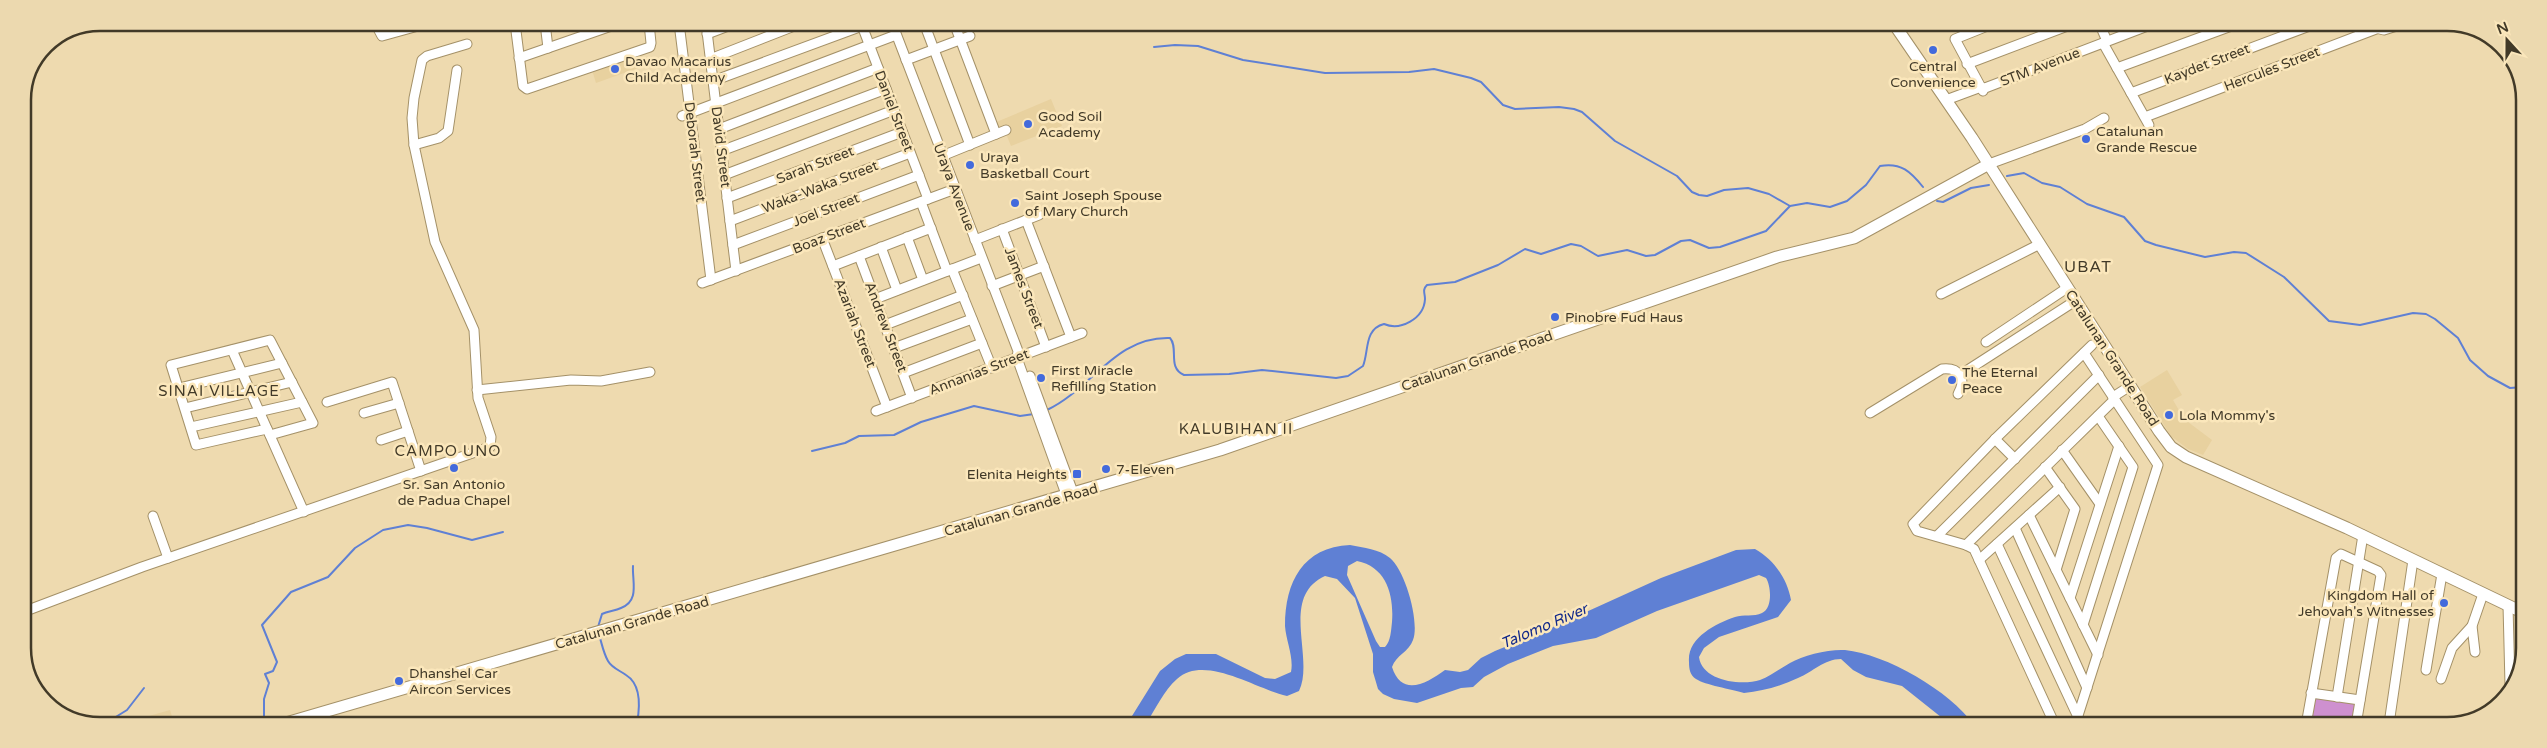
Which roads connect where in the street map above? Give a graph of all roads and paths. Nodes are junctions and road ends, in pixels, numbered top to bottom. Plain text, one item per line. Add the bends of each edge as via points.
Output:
1 (378, 31) edge
2 (399, 31) edge
3 (516, 31) edge
4 (546, 31) edge
5 (596, 31) edge
6 (649, 31) edge
7 (680, 31) edge
8 (707, 31) edge
9 (715, 31) edge
10 (782, 31) edge
11 (845, 31) edge
12 (863, 31) edge
13 (895, 31) edge
14 (927, 31) edge
15 (957, 31) edge
16 (1899, 31) edge
17 (1974, 31) edge
18 (2054, 31) edge
19 (2102, 31) edge
20 (2134, 31) edge
21 (2218, 31) edge
22 (2296, 31) edge
23 (2369, 31) edge
24 (707, 34) junction
25 (896, 35) junction
26 (970, 36) dead end
27 (960, 40) junction
28 (2105, 42) junction
29 (467, 44) dead end
30 (869, 45) junction
31 (548, 48) junction
32 (934, 50) junction
33 (519, 58) junction
34 (710, 59) junction
35 (906, 60) junction
36 (1967, 64) junction
37 (878, 68) junction
38 (2117, 68) junction
39 (457, 70) dead end
40 (713, 81) junction
41 (1983, 88) junction
42 (886, 89) junction
43 (2131, 93) junction
44 (1947, 102) junction
45 (715, 103) junction
46 (894, 110) junction
47 (686, 114) junction
48 (2104, 118) dead end
49 (719, 129) junction
50 (1006, 130) dead end
51 (902, 132) junction
52 (996, 134) junction
53 (970, 145) junction
54 (414, 146) junction
55 (721, 152) junction
56 (910, 153) junction
57 (942, 156) junction
58 (1989, 164) junction
59 (724, 175) junction
60 (919, 175) junction
61 (955, 189) junction
62 (727, 198) junction
63 (924, 200) junction
64 (1039, 215) dead end
65 (1026, 220) junction
66 (730, 221) junction
67 (931, 228) junction
68 (1002, 230) junction
69 (822, 238) junction
70 (907, 238) junction
71 (974, 240) junction
72 (2040, 244) junction
73 (733, 245) junction
74 (881, 247) junction
75 (859, 256) junction
76 (981, 258) junction
77 (833, 266) junction
78 (1044, 266) junction
79 (950, 270) junction
80 (736, 271) junction
81 (1020, 275) junction
82 (923, 280) junction
83 (707, 282) joint
84 (992, 286) junction
85 (2068, 288) junction
86 (897, 290) junction
87 (1941, 294) dead end
88 (963, 295) junction
89 (875, 299) junction
90 (2076, 301) junction
91 (972, 319) junction
92 (885, 325) junction
93 (1082, 333) dead end
94 (1072, 337) junction
95 (1986, 342) dead end
96 (982, 343) junction
97 (2092, 345) dead end
98 (1046, 347) junction
99 (894, 348) junction
100 (232, 350) junction
101 (2084, 353) junction
102 (1019, 355) junction
103 (282, 363) junction
104 (992, 368) junction
105 (650, 372) dead end
106 (242, 373) junction
107 (903, 373) junction
108 (1960, 375) junction
109 (2099, 375) junction
110 (292, 382) junction
111 (179, 388) junction
112 (2132, 389) junction
113 (477, 390) junction
114 (250, 392) junction
115 (1958, 394) dead end
116 (912, 398) junction
117 (2114, 400) junction
118 (302, 402) junction
119 (327, 402) dead end
120 (399, 402) junction
121 (887, 407) junction
122 (185, 408) junction
123 (259, 412) junction
124 (876, 412) dead end
125 (364, 413) dead end
126 (1870, 413) dead end
127 (2098, 416) junction
128 (191, 427) junction
129 (408, 431) junction
130 (268, 432) junction
131 (381, 440) dead end
132 (1995, 440) junction
133 (2118, 446) junction
134 (2062, 450) junction
135 (2015, 459) junction
136 (2045, 467) junction
137 (421, 471) junction
138 (2060, 487) junction
139 (1070, 496) junction
140 (2100, 504) junction
141 (304, 512) junction
142 (2029, 515) junction
143 (152, 516) dead end
144 (2015, 528) junction
145 (2363, 535) junction
146 (1937, 536) junction
147 (1997, 544) junction
148 (1966, 545) junction
149 (168, 558) junction
150 (1979, 560) junction
151 (2413, 560) junction
152 (2359, 562) junction
153 (2056, 570) junction
154 (2442, 574) junction
155 (2483, 594) junction
156 (2070, 598) junction
157 (2508, 605) junction
158 (31, 609) edge
159 (2516, 609) edge
160 (2083, 626) junction
161 (2472, 626) junction
162 (2475, 652) dead end
163 (2098, 655) junction
164 (2426, 670) dead end
165 (2510, 676) edge
166 (2441, 678) dead end
167 (2087, 688) junction
168 (2312, 693) junction
169 (2337, 697) junction
170 (2360, 700) junction
171 (307, 717) edge
172 (2051, 717) edge
173 (2075, 717) edge
174 (2078, 717) edge
175 (2308, 717) edge
176 (2357, 717) edge
177 (2390, 717) dead end

1 - 2 street via 380,36
3 - 33 street
4 - 31 street
5 - 31 street
6 - 33 street via 650,46 525,89
7 - 47 street, Deborah Street
8 - 24 street, David Street
9 - 24 street
10 - 34 street
11 - 40 street
12 - 30 street, Daniel Street
13 - 25 street, Uraya Avenue
14 - 32 street
15 - 27 street
16 - 44 main road
17 - 36 street via 1955,39
18 - 36 street
19 - 28 street
20 - 28 street, STM Avenue
21 - 38 street
22 - 43 street, Kaydet Street
23 - 43 street, Hercules Street via 2147,121
24 - 34 street, David Street
25 - 30 street
25 - 35 street, Uraya Avenue
26 - 27 street
27 - 32 street
27 - 52 street
28 - 38 street
28 - 41 street, STM Avenue
29 - 54 street via 422,60 414,105
30 - 37 street, Daniel Street
30 - 45 street
31 - 33 street
32 - 35 street
32 - 53 street
34 - 40 street, David Street
35 - 57 street, Uraya Avenue
36 - 41 street
37 - 42 street, Daniel Street
37 - 49 street
38 - 43 street
39 - 54 street via 448,131 439,138
40 - 45 street, David Street
41 - 44 street, STM Avenue
42 - 46 street, Daniel Street
42 - 55 street
44 - 58 main road
45 - 47 street
45 - 49 street, David Street
46 - 51 street, Daniel Street
46 - 59 street
47 - 83 street, Deborah Street
48 - 58 street via 2085,129
49 - 55 street, David Street
50 - 52 street
51 - 56 street, Daniel Street
51 - 62 street, Sarah Street
52 - 53 street
53 - 57 street
54 - 113 street via 435,242 474,330
55 - 59 street, David Street
56 - 60 street, Daniel Street
56 - 66 street, Waka-Waka Street
57 - 61 street, Uraya Avenue
58 - 72 main road, Catalunan Grande Road
58 - 139 main road, Catalunan Grande Road via 1939,189 1871,230 1847,240 1777,257 1238,444
59 - 62 street, David Street
60 - 63 street, Daniel Street
60 - 73 street, Joel Street
61 - 63 street, Boaz Street
61 - 71 street, Uraya Avenue
62 - 66 street, David Street
63 - 67 street, Daniel Street
63 - 69 street, Boaz Street
64 - 65 street
65 - 68 street
65 - 78 street
66 - 73 street, David Street
67 - 70 street
67 - 79 street, Daniel Street
68 - 71 street
68 - 81 street, James Street
69 - 77 street, Azariah Street
69 - 80 street, Boaz Street
70 - 74 street
70 - 82 street
71 - 76 street, Uraya Avenue
72 - 85 main road, Catalunan Grande Road
72 - 87 street
73 - 80 street, David Street
74 - 75 street
74 - 86 street
75 - 77 street
75 - 89 street, Andrew Street
76 - 79 street
76 - 84 street, Uraya Avenue
77 - 121 street, Azariah Street
78 - 81 street
78 - 94 street
79 - 82 street
79 - 88 street, Daniel Street
80 - 83 street, Boaz Street
81 - 84 street
81 - 98 street, James Street
82 - 86 street
84 - 102 street, Uraya Avenue
85 - 90 main road, Catalunan Grande Road
85 - 95 street
86 - 89 street
88 - 91 street, Daniel Street
88 - 92 street
89 - 92 street, Andrew Street
90 - 108 street
90 - 112 main road, Catalunan Grande Road
91 - 96 street, Daniel Street
91 - 99 street
92 - 99 street, Andrew Street
93 - 94 street, Annanias Street
94 - 98 street, Annanias Street
96 - 104 street, Daniel Street
96 - 107 street
97 - 101 street
98 - 102 street, Annanias Street
99 - 107 street, Andrew Street
100 - 103 street via 270,340
100 - 106 street
100 - 111 street via 171,365
101 - 109 street
101 - 132 street
102 - 104 street, Annanias Street
102 - 139 street, Uraya Avenue
103 - 106 street
103 - 110 street
104 - 116 street, Annanias Street
105 - 113 street via 601,381 571,380
106 - 111 street
106 - 114 street
107 - 116 street, Andrew Street
108 - 115 street via 1963,384
108 - 126 street via 1947,368 1938,370
109 - 117 street
109 - 135 street
110 - 114 street
110 - 118 street
111 - 122 street
112 - 117 street
112 - 145 main road, Catalunan Grande Road via 2164,438 2181,454
113 - 137 street via 491,437 490,447
114 - 122 street
114 - 123 street
116 - 121 street, Annanias Street
117 - 127 street
117 - 163 street via 2158,465
118 - 123 street
118 - 130 street via 313,423
119 - 120 street via 392,382
120 - 125 street
120 - 129 street
121 - 124 street, Annanias Street
122 - 128 street
123 - 128 street
123 - 130 street
127 - 133 street
127 - 134 street
128 - 130 street via 196,445
129 - 131 street
129 - 137 street
130 - 141 street
132 - 135 street
132 - 146 street via 1914,522 1915,530
133 - 140 street
133 - 160 street via 2133,468
134 - 136 street
134 - 140 street
135 - 146 street
136 - 138 street
136 - 148 street
137 - 141 street
138 - 142 street
138 - 153 street via 2075,509
139 - 171 main road, Catalunan Grande Road
140 - 156 street
141 - 149 street
142 - 144 street
142 - 153 street
143 - 149 street
144 - 147 street
144 - 167 street
145 - 151 main road, Catalunan Grande Road
145 - 152 street
146 - 148 street
147 - 150 street
147 - 173 street
148 - 150 street via 1974,549
149 - 158 street
150 - 172 street
151 - 154 main road, Catalunan Grande Road
151 - 177 street
152 - 168 street via 2343,554 2336,558
152 - 169 street
152 - 170 street via 2378,571 2381,577
153 - 156 street
154 - 155 main road, Catalunan Grande Road
154 - 164 street
155 - 157 main road, Catalunan Grande Road
155 - 161 street
156 - 160 street
157 - 159 main road, Catalunan Grande Road
157 - 165 street
160 - 163 street
161 - 162 street
161 - 166 street via 2452,648
163 - 167 street
167 - 174 street
168 - 169 street
168 - 175 street
169 - 170 street
170 - 176 street

